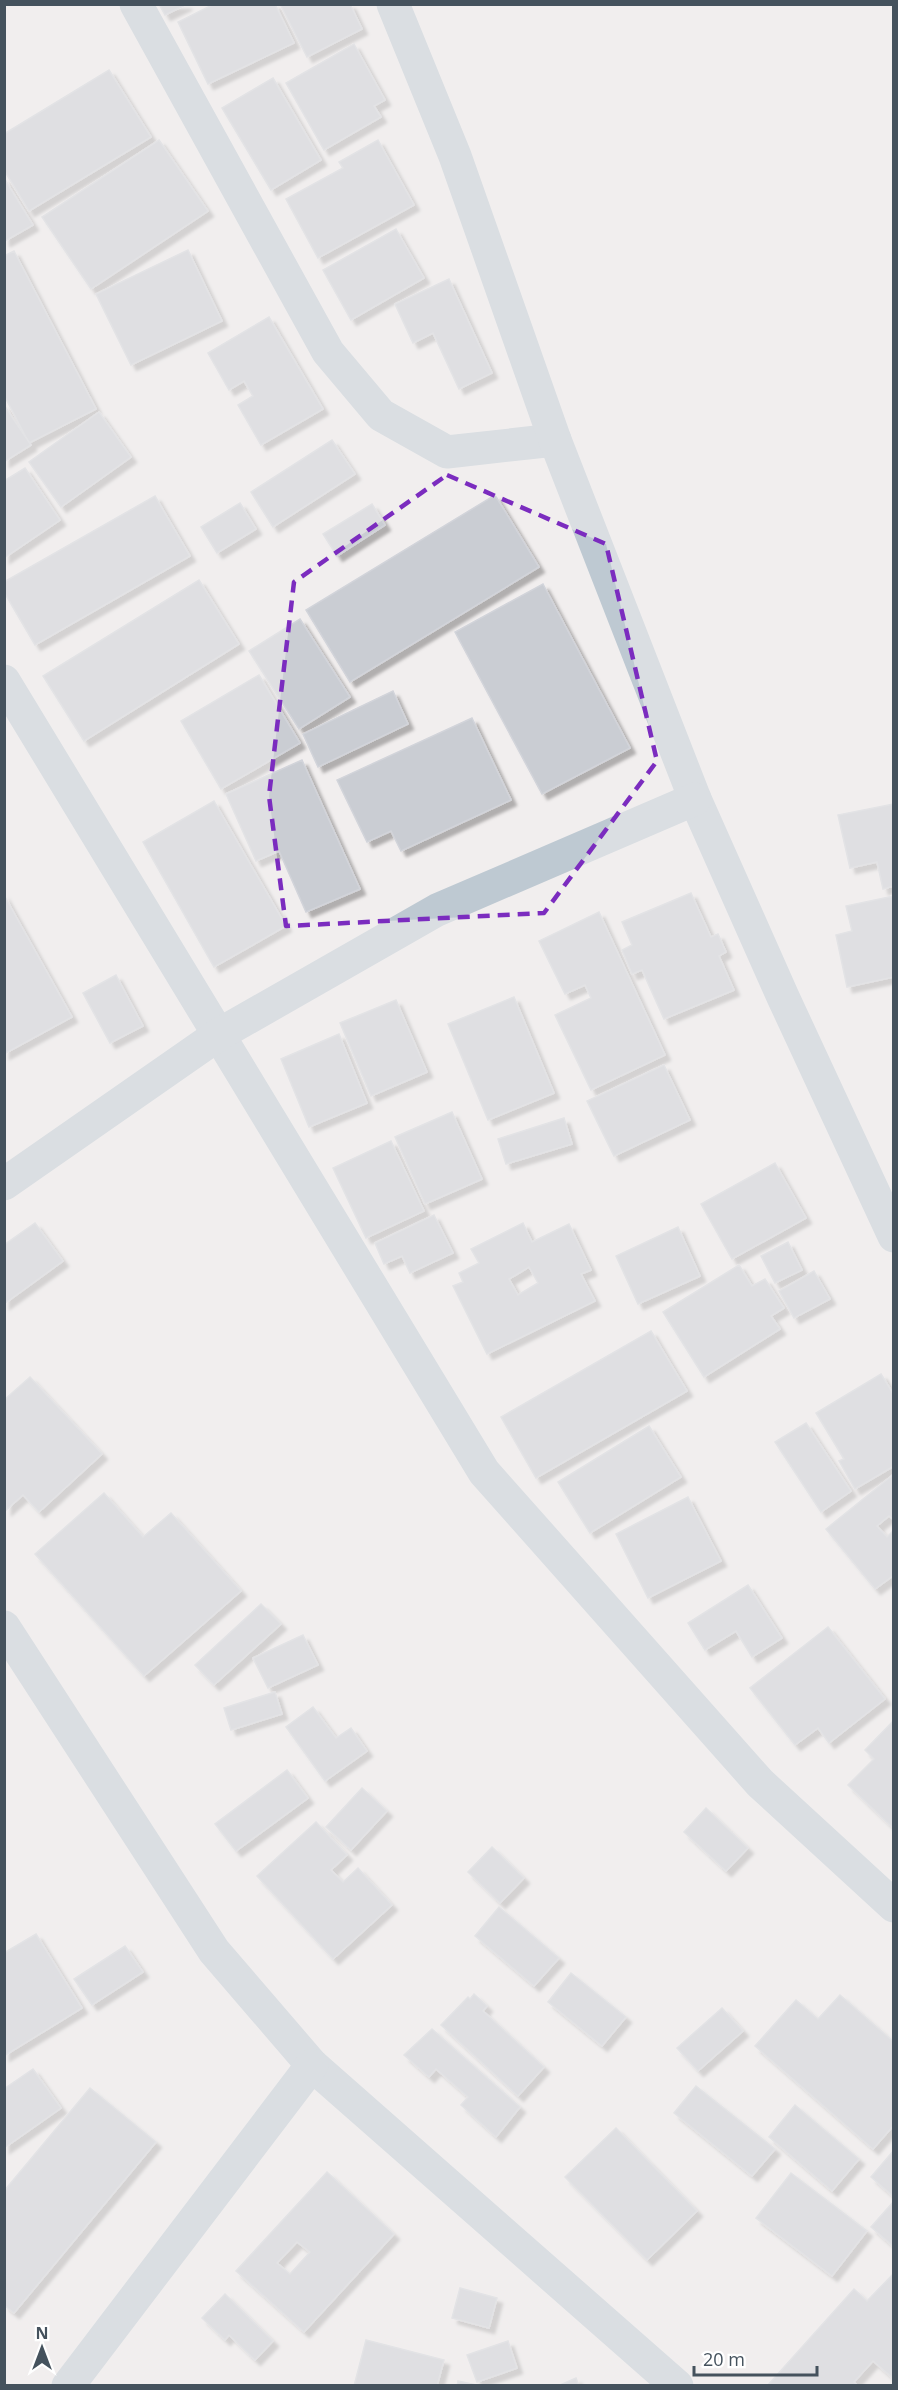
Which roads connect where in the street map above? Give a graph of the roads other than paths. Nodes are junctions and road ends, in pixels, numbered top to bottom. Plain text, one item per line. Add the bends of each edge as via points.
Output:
1 (136, 4) edge
2 (393, 4) edge
3 (555, 441) junction
4 (4, 681) edge
5 (695, 799) junction
6 (218, 1035) junction
7 (4, 1184) edge
8 (894, 1236) edge
9 (4, 1627) edge
10 (894, 1906) edge
11 (312, 2065) junction
12 (68, 2385) edge
13 (677, 2385) edge

1 - 3 street via 328,352 381,415 447,452
2 - 3 street via 455,156
3 - 5 street
4 - 6 street
5 - 6 street via 437,910
5 - 8 street
6 - 7 street
6 - 10 street via 484,1472 760,1783
9 - 11 street via 214,1951
11 - 12 street
11 - 13 street

